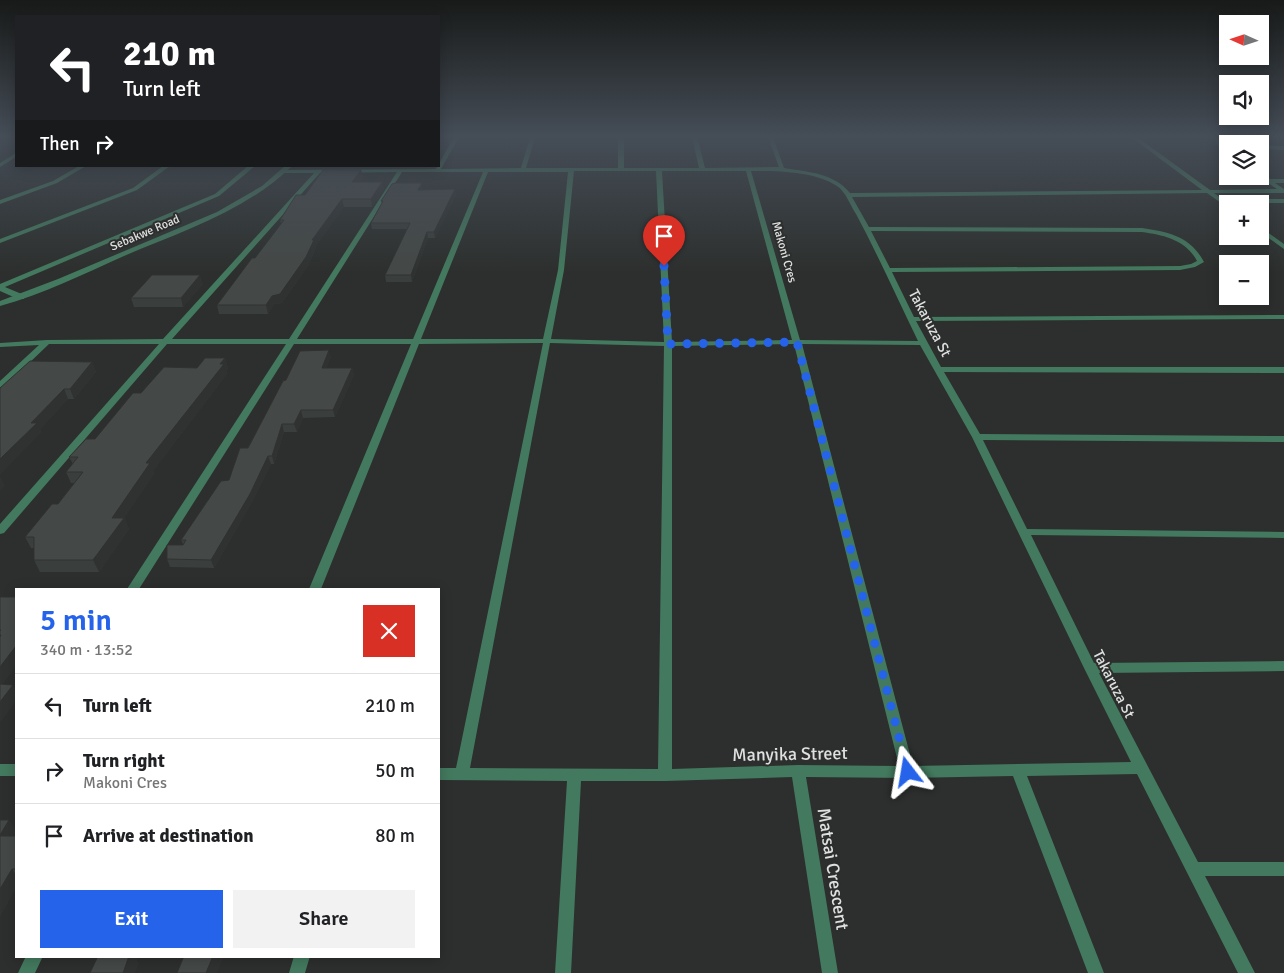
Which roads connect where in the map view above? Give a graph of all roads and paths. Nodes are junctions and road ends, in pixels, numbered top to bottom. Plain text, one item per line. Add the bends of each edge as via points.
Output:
1 (54, 182) edge
2 (144, 182) edge
3 (232, 182) edge
4 (270, 182) edge
5 (308, 182) edge
6 (393, 182) edge
7 (481, 182) edge
8 (570, 182) edge
9 (660, 182) edge
10 (752, 182) edge
11 (835, 182) edge
12 (1194, 182) edge
13 (1271, 182) edge
14 (1284, 191) edge
15 (1208, 193) junction
16 (848, 195) junction
17 (1219, 200) edge
18 (1269, 200) edge
19 (1284, 200) edge
20 (0, 202) edge
21 (867, 229) junction
22 (1269, 236) edge
23 (0, 241) edge
24 (1284, 247) edge
25 (887, 270) junction
26 (0, 288) edge
27 (21, 297) junction
28 (0, 304) edge
29 (1284, 317) edge
30 (912, 319) junction
31 (547, 341) junction
32 (47, 342) junction
33 (164, 342) junction
34 (417, 342) junction
35 (797, 342) junction
36 (290, 343) junction
37 (923, 343) junction
38 (668, 344) junction
39 (0, 345) edge
40 (939, 369) junction
41 (1284, 370) edge
42 (0, 386) edge
43 (976, 437) junction
44 (1284, 439) edge
45 (0, 531) edge
46 (1024, 532) junction
47 (1284, 535) edge
48 (134, 588) edge
49 (315, 588) edge
50 (1284, 666) edge
51 (1090, 668) junction
52 (1142, 768) junction
53 (0, 770) edge
54 (15, 770) edge
55 (1018, 770) junction
56 (798, 771) junction
57 (908, 772) junction
58 (440, 774) edge
59 (462, 774) junction
60 (574, 774) junction
61 (665, 775) junction
62 (1193, 869) junction
63 (1284, 869) edge
64 (34, 958) edge
65 (301, 958) edge
66 (26, 973) edge
67 (297, 973) edge
68 (563, 973) edge
69 (830, 973) edge
70 (1096, 973) edge
71 (1247, 973) edge

1 - 20 street
2 - 23 street via 135,189
3 - 26 street via 217,195
4 - 27 street, Sebakwe Road via 219,213
5 - 33 street
6 - 36 street
7 - 34 street
8 - 31 street via 560,270
9 - 38 street
10 - 35 street, Makoni Cres
11 - 16 street, Takaruza St
12 - 15 street
13 - 14 street
14 - 15 street
15 - 16 street
15 - 17 street
16 - 21 street, Takaruza St
18 - 19 street
21 - 25 street, Takaruza St
21 - 25 street via 1142,230 1178,239 1197,253 1201,262 1180,268
22 - 24 street
25 - 30 street, Takaruza St
26 - 27 street
27 - 28 street, Sebakwe Road
29 - 30 street
30 - 37 street, Takaruza St
31 - 34 street
31 - 38 street
31 - 59 street
32 - 33 street
32 - 39 street
32 - 42 street
33 - 36 street
33 - 45 street
34 - 36 street
34 - 49 street
35 - 37 street
35 - 38 street
35 - 57 street, Makoni Cres
36 - 48 street
37 - 40 street, Takaruza St
38 - 61 street
40 - 41 street
40 - 43 street, Takaruza St
43 - 44 street
43 - 46 street, Takaruza St
46 - 47 street
46 - 51 street, Takaruza St
50 - 51 street
51 - 52 street, Takaruza St
52 - 55 street, Manyika Street
52 - 62 street, Takaruza St
53 - 54 street
55 - 57 street, Manyika Street
55 - 70 street
56 - 57 street, Manyika Street
56 - 61 street, Manyika Street
56 - 69 street, Matsai Crescent
58 - 59 street, Manyika Street
59 - 60 street, Manyika Street
60 - 61 street, Manyika Street
60 - 68 street
62 - 63 street
62 - 71 street, Takaruza St
64 - 66 street
65 - 67 street

